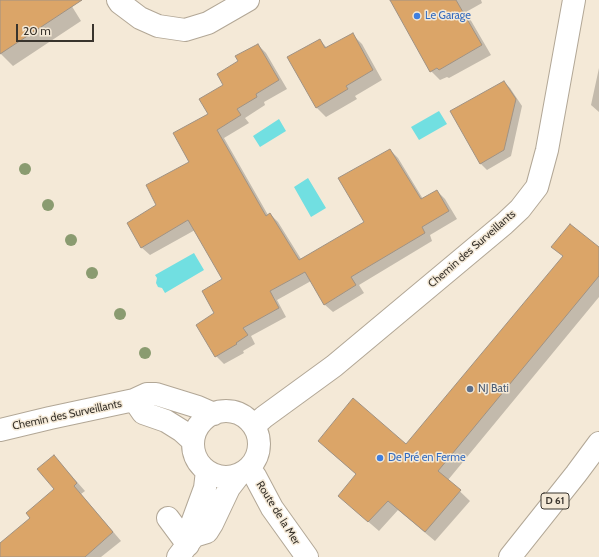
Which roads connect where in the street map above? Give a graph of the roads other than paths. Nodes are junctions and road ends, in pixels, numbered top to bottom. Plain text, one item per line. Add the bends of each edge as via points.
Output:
1 (118, 0) edge
2 (248, 0) edge
3 (574, 0) edge
4 (134, 400) junction
5 (214, 414) junction
6 (254, 426) junction
7 (0, 430) edge
8 (193, 441) junction
9 (599, 443) edge
10 (207, 471) junction
11 (244, 472) junction
12 (168, 518) dead end
13 (187, 546) edge
14 (307, 557) edge
15 (510, 557) edge

1 - 2 street via 140,18 158,26 185,30 208,23
3 - 6 street, Chemin des Surveillants via 547,150 537,188 504,224 334,366
4 - 5 street, Chemin des Surveillants via 147,394 156,394
4 - 7 street, Chemin des Surveillants
4 - 8 street, Chemin des Surveillants via 143,413 166,421
5 - 6 street via 225,411 236,413
5 - 8 street via 200,425
6 - 11 street via 259,437 259,448 256,459
8 - 10 street via 196,458
9 - 15 street, D 61
10 - 11 street via 217,476 228,477
10 - 13 street via 205,488 191,526
11 - 13 street via 229,488 207,532
11 - 14 street, Route de la Mer via 255,476 272,508
12 - 13 street

